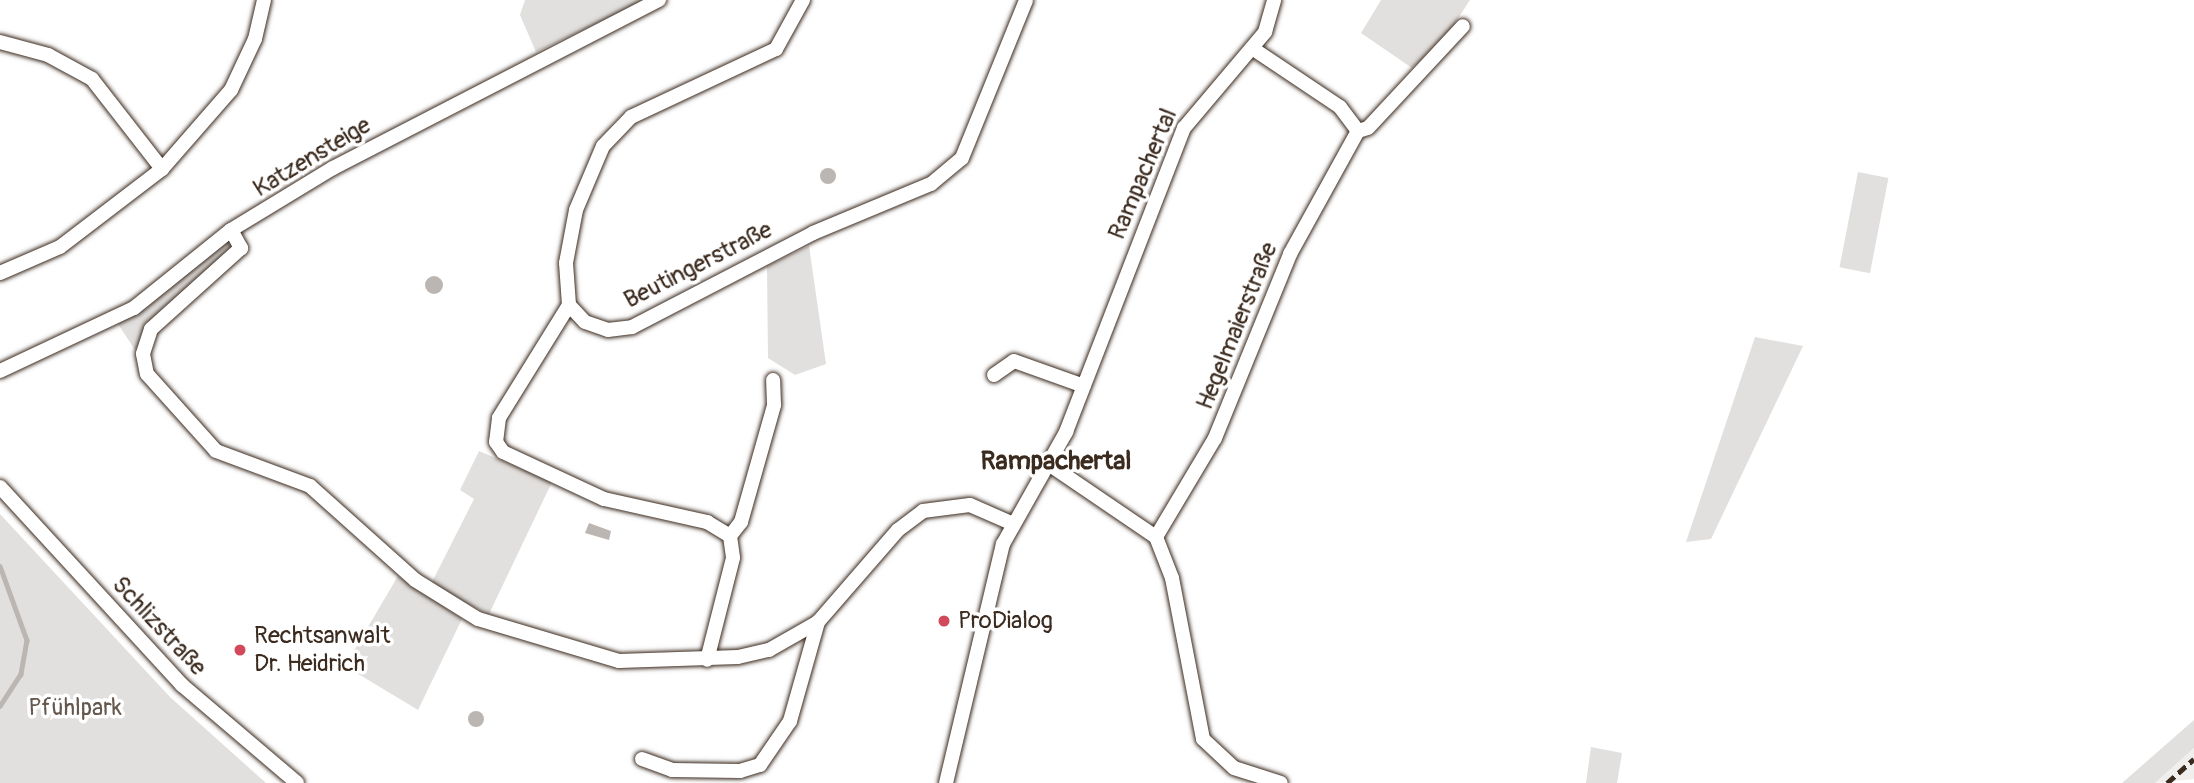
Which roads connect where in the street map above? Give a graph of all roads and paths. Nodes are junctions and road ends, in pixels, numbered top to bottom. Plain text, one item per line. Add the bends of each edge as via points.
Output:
1 (264, 0) edge
2 (659, 0) edge
3 (803, 0) edge
4 (1026, 0) edge
5 (1273, 0) edge
6 (1463, 26) dead end
7 (0, 42) edge
8 (1252, 48) junction
9 (1357, 131) junction
10 (162, 169) junction
11 (232, 230) junction
12 (0, 272) edge
13 (569, 305) junction
14 (0, 371) edge
15 (994, 375) dead end
16 (773, 380) dead end
17 (1084, 387) junction
18 (1050, 465) junction
19 (0, 487) edge
20 (1013, 524) junction
21 (730, 536) junction
22 (1157, 537) junction
23 (818, 622) junction
24 (707, 660) junction
25 (642, 759) dead end
26 (1233, 776) edge
27 (297, 783) edge
28 (946, 783) edge
29 (1281, 783) edge

1 - 10 street via 255,39 231,90
2 - 11 street, Katzensteige via 401,130
3 - 13 street via 776,49 631,117 603,146 569,236
4 - 13 street, Beutingerstraße via 962,158 931,184 813,233 632,327 596,327
5 - 8 street, Rampachertal via 1269,23
6 - 9 street, Hegelmaierstraße via 1368,128
7 - 10 street via 48,55 92,79
8 - 9 street via 1340,107
8 - 17 street, Rampachertal via 1184,128
9 - 22 street, Hegelmaierstraße via 1290,254 1215,438
10 - 12 street via 60,247
11 - 14 street, Katzensteige via 134,308
11 - 24 street via 241,248 158,322 144,348 147,374 201,438 216,450 310,486 415,580 478,620 584,656 646,664
13 - 21 street via 499,418 496,442 503,452 604,499 707,522
15 - 17 street via 1014,361
16 - 21 street via 774,405 741,522
17 - 18 street, Rampachertal
18 - 20 street, Rampachertal
18 - 22 street
19 - 27 street, Schlizstraße via 182,685
20 - 23 street via 970,505 923,511 898,530
20 - 28 street, Rampachertal via 996,569
21 - 24 street via 733,558
22 - 26 street via 1172,578 1203,739
23 - 24 street via 769,650
23 - 25 street via 790,721 760,765 740,771 672,770
26 - 29 street

